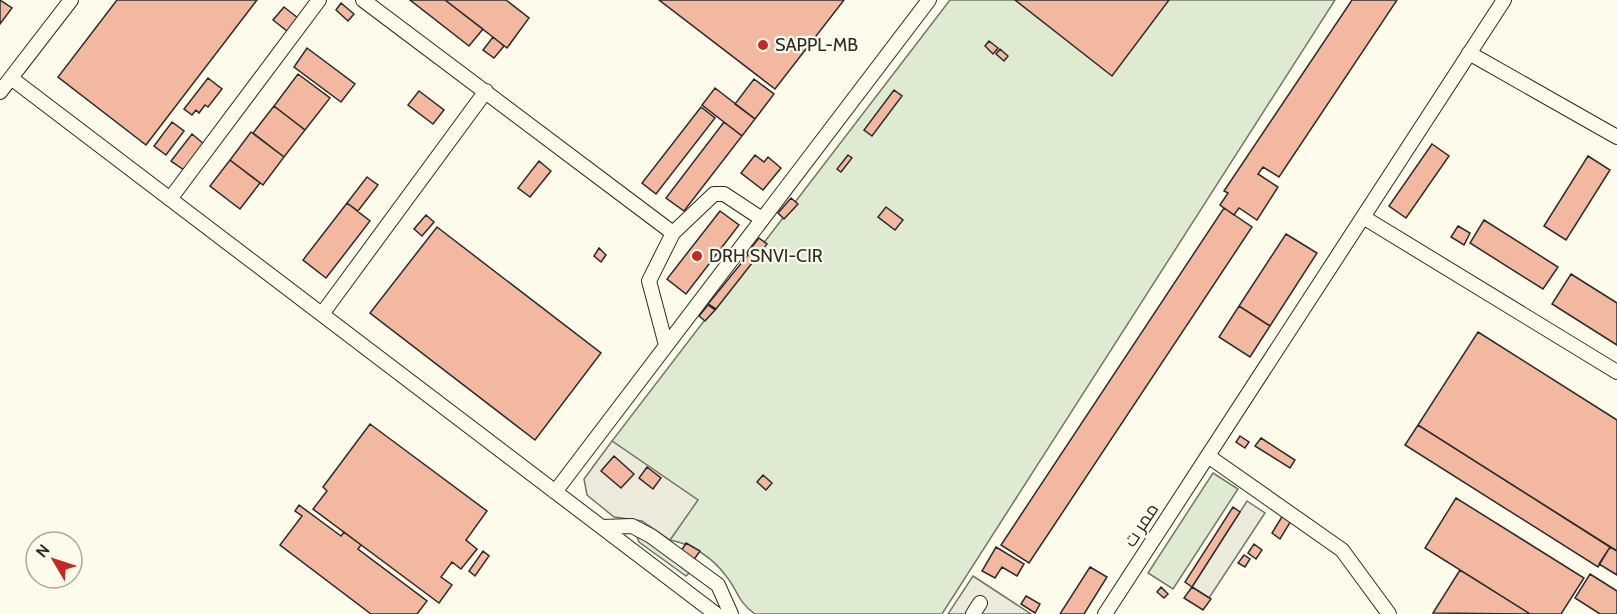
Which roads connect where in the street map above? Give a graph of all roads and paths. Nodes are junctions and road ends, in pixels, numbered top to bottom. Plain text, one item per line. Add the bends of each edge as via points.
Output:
1 (71, 0) edge
2 (320, 0) edge
3 (363, 0) edge
4 (929, 0) edge
5 (1504, 0) edge
6 (1469, 53) junction
7 (11, 78) junction
8 (486, 91) junction
9 (0, 92) edge
10 (1617, 137) edge
11 (170, 199) junction
12 (1363, 217) junction
13 (762, 219) junction
14 (673, 233) junction
15 (322, 314) junction
16 (666, 345) junction
17 (1617, 372) edge
18 (1208, 456) junction
19 (555, 492) junction
20 (602, 528) junction
21 (716, 614) edge
22 (730, 614) edge
23 (1106, 614) edge
24 (1389, 614) edge

1 - 7 lane
2 - 11 lane
3 - 8 lane
4 - 13 lane
5 - 6 lane, ممر ت
6 - 10 lane
6 - 12 lane, ممر ت
7 - 9 lane
7 - 11 lane
8 - 14 lane
8 - 15 lane
11 - 15 lane
12 - 17 lane
12 - 18 lane, ممر ت
13 - 14 lane via 718,193
13 - 16 lane
14 - 16 lane via 649,282
15 - 19 lane
16 - 19 lane
18 - 23 lane, ممر ت
18 - 24 lane via 1342,550
19 - 20 lane
20 - 21 lane
20 - 22 lane via 632,526 651,536 718,585

